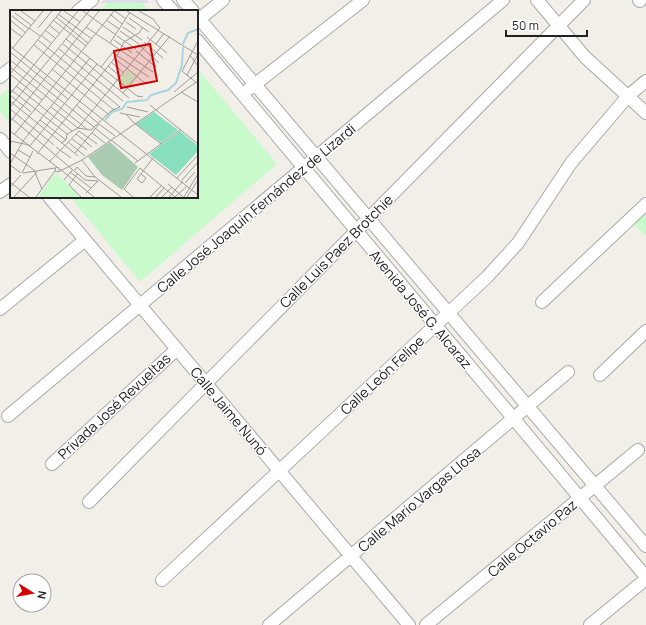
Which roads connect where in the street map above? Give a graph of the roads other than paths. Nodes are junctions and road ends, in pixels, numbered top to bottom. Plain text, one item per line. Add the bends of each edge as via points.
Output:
1 (92, 0) edge
2 (163, 0) edge
3 (183, 0) edge
4 (223, 0) edge
5 (363, 0) edge
6 (503, 0) edge
7 (537, 0) edge
8 (584, 0) edge
9 (79, 10) edge
10 (172, 10) edge
11 (191, 10) edge
12 (198, 16) edge
13 (198, 18) edge
14 (558, 26) junction
15 (198, 41) edge
16 (10, 69) edge
17 (0, 77) edge
18 (645, 83) edge
19 (255, 84) junction
20 (243, 95) junction
21 (628, 96) junction
22 (646, 113) edge
23 (0, 139) edge
24 (10, 151) edge
25 (317, 158) junction
26 (304, 168) junction
27 (10, 185) edge
28 (0, 192) edge
29 (50, 198) edge
30 (646, 204) edge
31 (368, 218) junction
32 (356, 231) junction
33 (85, 240) junction
34 (542, 302) dead end
35 (140, 305) junction
36 (0, 309) edge
37 (448, 313) junction
38 (435, 325) junction
39 (646, 331) edge
40 (176, 349) junction
41 (568, 372) dead end
42 (600, 375) dead end
43 (206, 384) junction
44 (528, 407) junction
45 (8, 416) dead end
46 (514, 419) junction
47 (638, 450) dead end
48 (52, 464) dead end
49 (279, 471) junction
50 (595, 486) junction
51 (580, 498) junction
52 (88, 502) dead end
53 (646, 546) edge
54 (351, 556) junction
55 (646, 578) edge
56 (162, 580) dead end
57 (269, 625) edge
58 (409, 625) edge
59 (426, 625) edge
60 (590, 625) edge

1 - 9 street
2 - 10 street
3 - 11 street, Avenida José G. Alcaraz
4 - 12 street
5 - 19 street
6 - 25 street, Calle José Joaquín Fernández de Lizardi
7 - 14 street
8 - 14 street, Calle Luis Paez Brotchie
13 - 19 street, Avenida José G. Alcaraz
14 - 21 street via 585,57
14 - 31 street, Calle Luis Paez Brotchie
15 - 20 street, Avenida José G. Alcaraz
16 - 17 street
18 - 21 street, Calle León Felipe
19 - 20 street
19 - 25 street, Avenida José G. Alcaraz
20 - 26 street, Avenida José G. Alcaraz
21 - 22 street
21 - 37 street, Calle León Felipe via 571,163 518,243 487,277
23 - 24 street
25 - 26 street, Calle José Joaquín Fernández de Lizardi
25 - 31 street, Avenida José G. Alcaraz
26 - 32 street, Avenida José G. Alcaraz
26 - 35 street, Calle José Joaquín Fernández de Lizardi
27 - 28 street
29 - 33 street, Calle Jaime Nunó
30 - 34 street
31 - 32 street, Calle Luis Paez Brotchie
31 - 37 street, Avenida José G. Alcaraz
32 - 38 street, Avenida José G. Alcaraz
32 - 43 street, Calle Luis Paez Brotchie
33 - 35 street, Calle Jaime Nunó
33 - 36 street
35 - 40 street, Calle Jaime Nunó
35 - 45 street, Calle José Joaquín Fernández de Lizardi
37 - 38 street, Calle León Felipe
37 - 44 street, Avenida José G. Alcaraz
38 - 46 street, Avenida José G. Alcaraz
38 - 49 street, Calle León Felipe
39 - 42 street
40 - 43 street, Calle Jaime Nunó
40 - 48 street, Privada José Revueltas
41 - 44 street, Calle Mario Vargas Llosa
43 - 49 street, Calle Jaime Nunó
43 - 52 street, Calle Luis Paez Brotchie
44 - 46 street, Calle Mario Vargas Llosa
44 - 50 street, Avenida José G. Alcaraz
46 - 51 street, Avenida José G. Alcaraz
46 - 54 street, Calle Mario Vargas Llosa
47 - 50 street, Calle Octavio Paz
49 - 54 street, Calle Jaime Nunó
49 - 56 street, Calle León Felipe
50 - 51 street, Calle Octavio Paz
50 - 53 street, Avenida José G. Alcaraz
51 - 55 street, Avenida José G. Alcaraz
51 - 59 street, Calle Octavio Paz
54 - 57 street, Calle Mario Vargas Llosa
54 - 58 street, Calle Jaime Nunó
55 - 60 street

